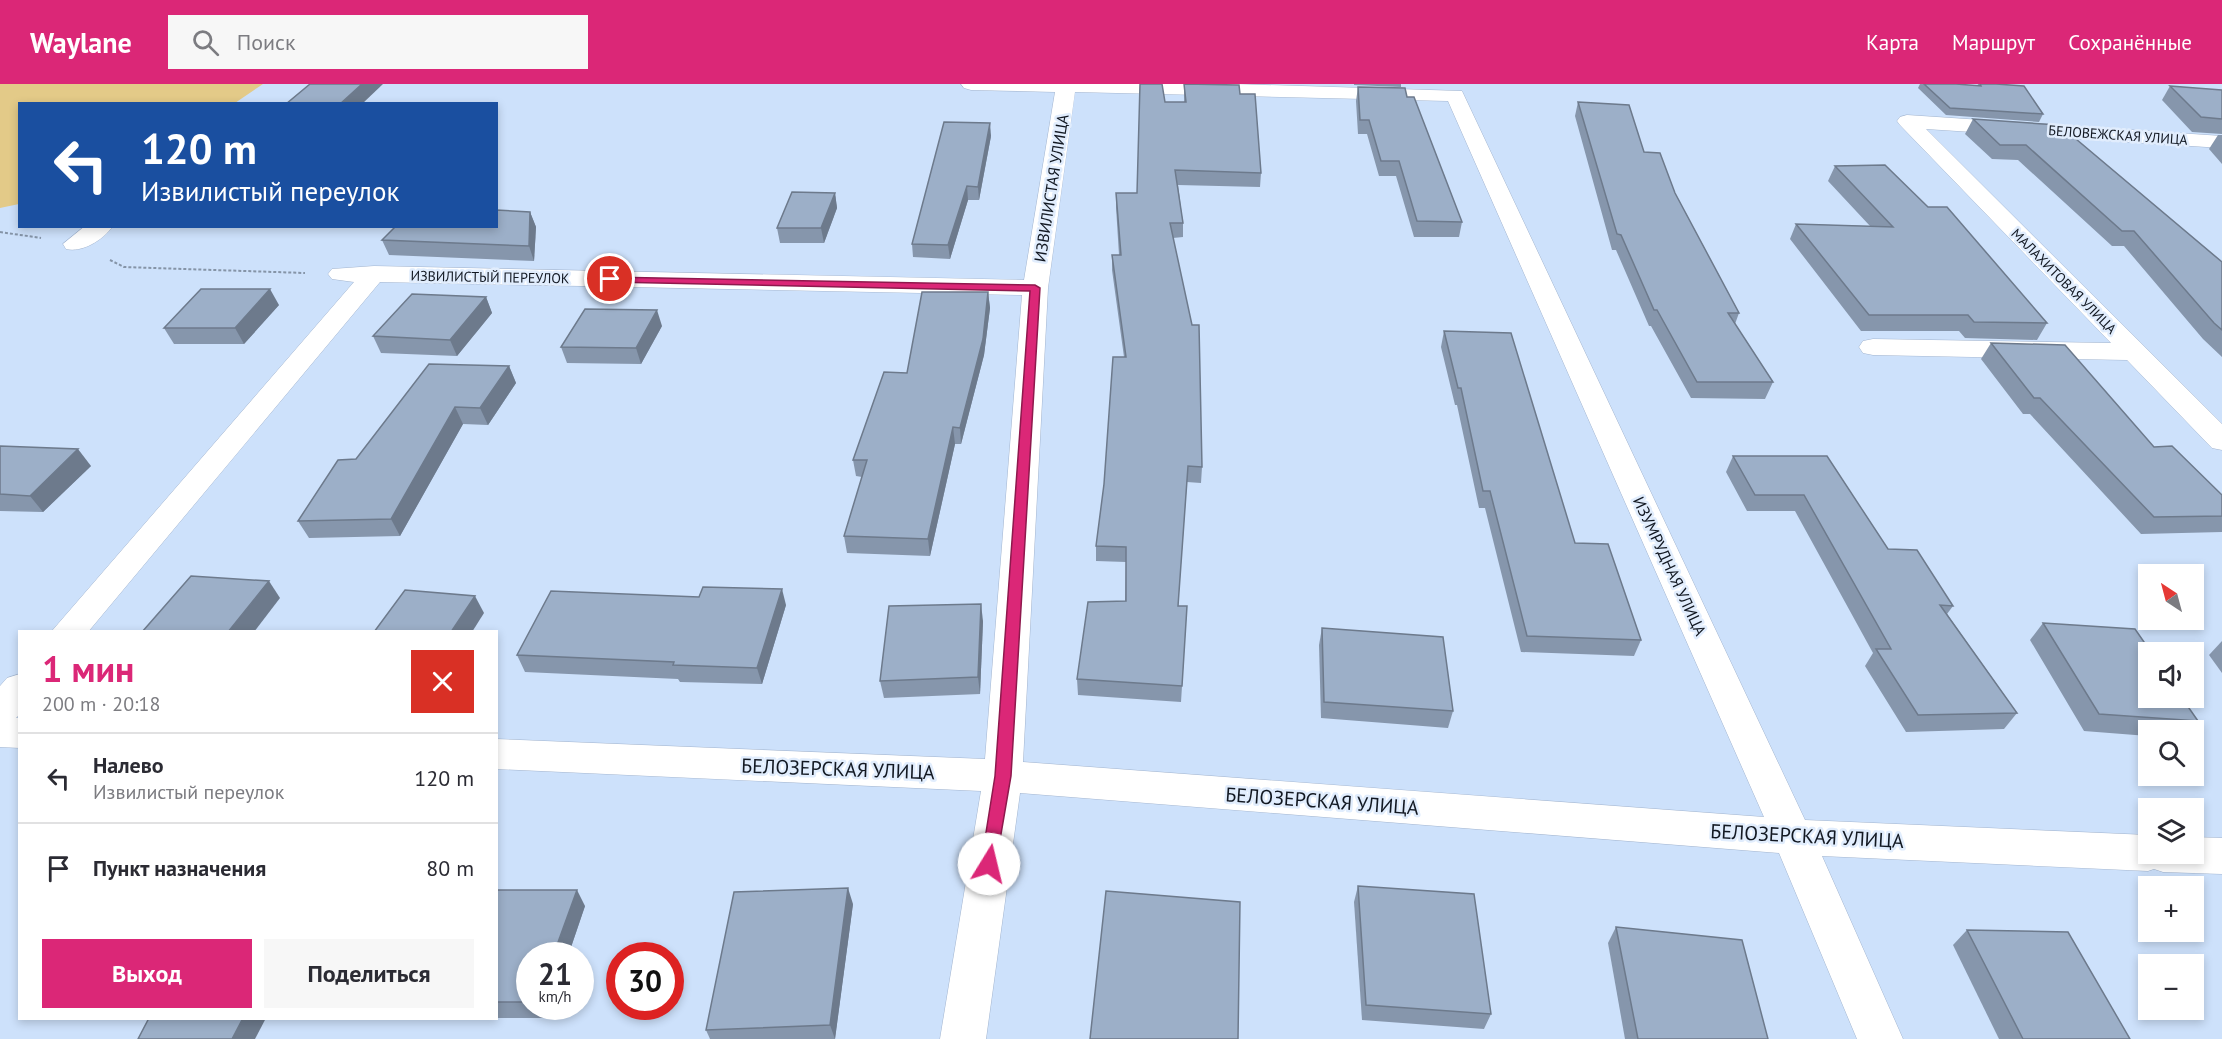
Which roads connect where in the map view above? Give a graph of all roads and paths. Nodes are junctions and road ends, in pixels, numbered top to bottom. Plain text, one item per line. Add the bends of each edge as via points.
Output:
1 (971, 84) edge
2 (1066, 88) junction
3 (1907, 121) joint
4 (2222, 142) edge
5 (98, 228) edge
6 (0, 232) edge
7 (75, 244) junction
8 (341, 274) joint
9 (374, 274) junction
10 (1035, 288) junction
11 (1873, 347) dead end
12 (2135, 352) junction
13 (2222, 441) edge
14 (70, 630) edge
15 (18, 690) edge
16 (0, 711) edge
17 (0, 732) edge
18 (18, 733) edge
19 (498, 754) edge
20 (1003, 776) junction
21 (1794, 837) junction
22 (2138, 853) edge
23 (2204, 855) edge
24 (2222, 856) edge
25 (963, 1039) edge
26 (1880, 1039) edge

1 - 2 street
2 - 10 street, ИЗВИЛИСТАЯ УЛИЦА
2 - 21 street, ИЗУМРУДНАЯ УЛИЦА via 1455,95
3 - 4 street, БЕЛОВЕЖСКАЯ УЛИЦА
3 - 12 street, МАЛАХИТОВАЯ УЛИЦА
5 - 7 street
6 - 7 path
7 - 8 path via 124,267
8 - 9 street, ИЗВИЛИСТЫЙ ПЕРЕУЛОК
9 - 10 street, ИЗВИЛИСТЫЙ ПЕРЕУЛОК
9 - 14 street
10 - 20 street, ИЗВИЛИСТАЯ УЛИЦА
11 - 12 street
12 - 13 street, МАЛАХИТОВАЯ УЛИЦА
15 - 16 street
17 - 18 street
19 - 20 street, БЕЛОЗЕРСКАЯ УЛИЦА
20 - 21 street, БЕЛОЗЕРСКАЯ УЛИЦА
20 - 25 street, ИЗВИЛИСТАЯ УЛИЦА
21 - 22 street, БЕЛОЗЕРСКАЯ УЛИЦА
21 - 26 street, ИЗУМРУДНАЯ УЛИЦА
23 - 24 street

